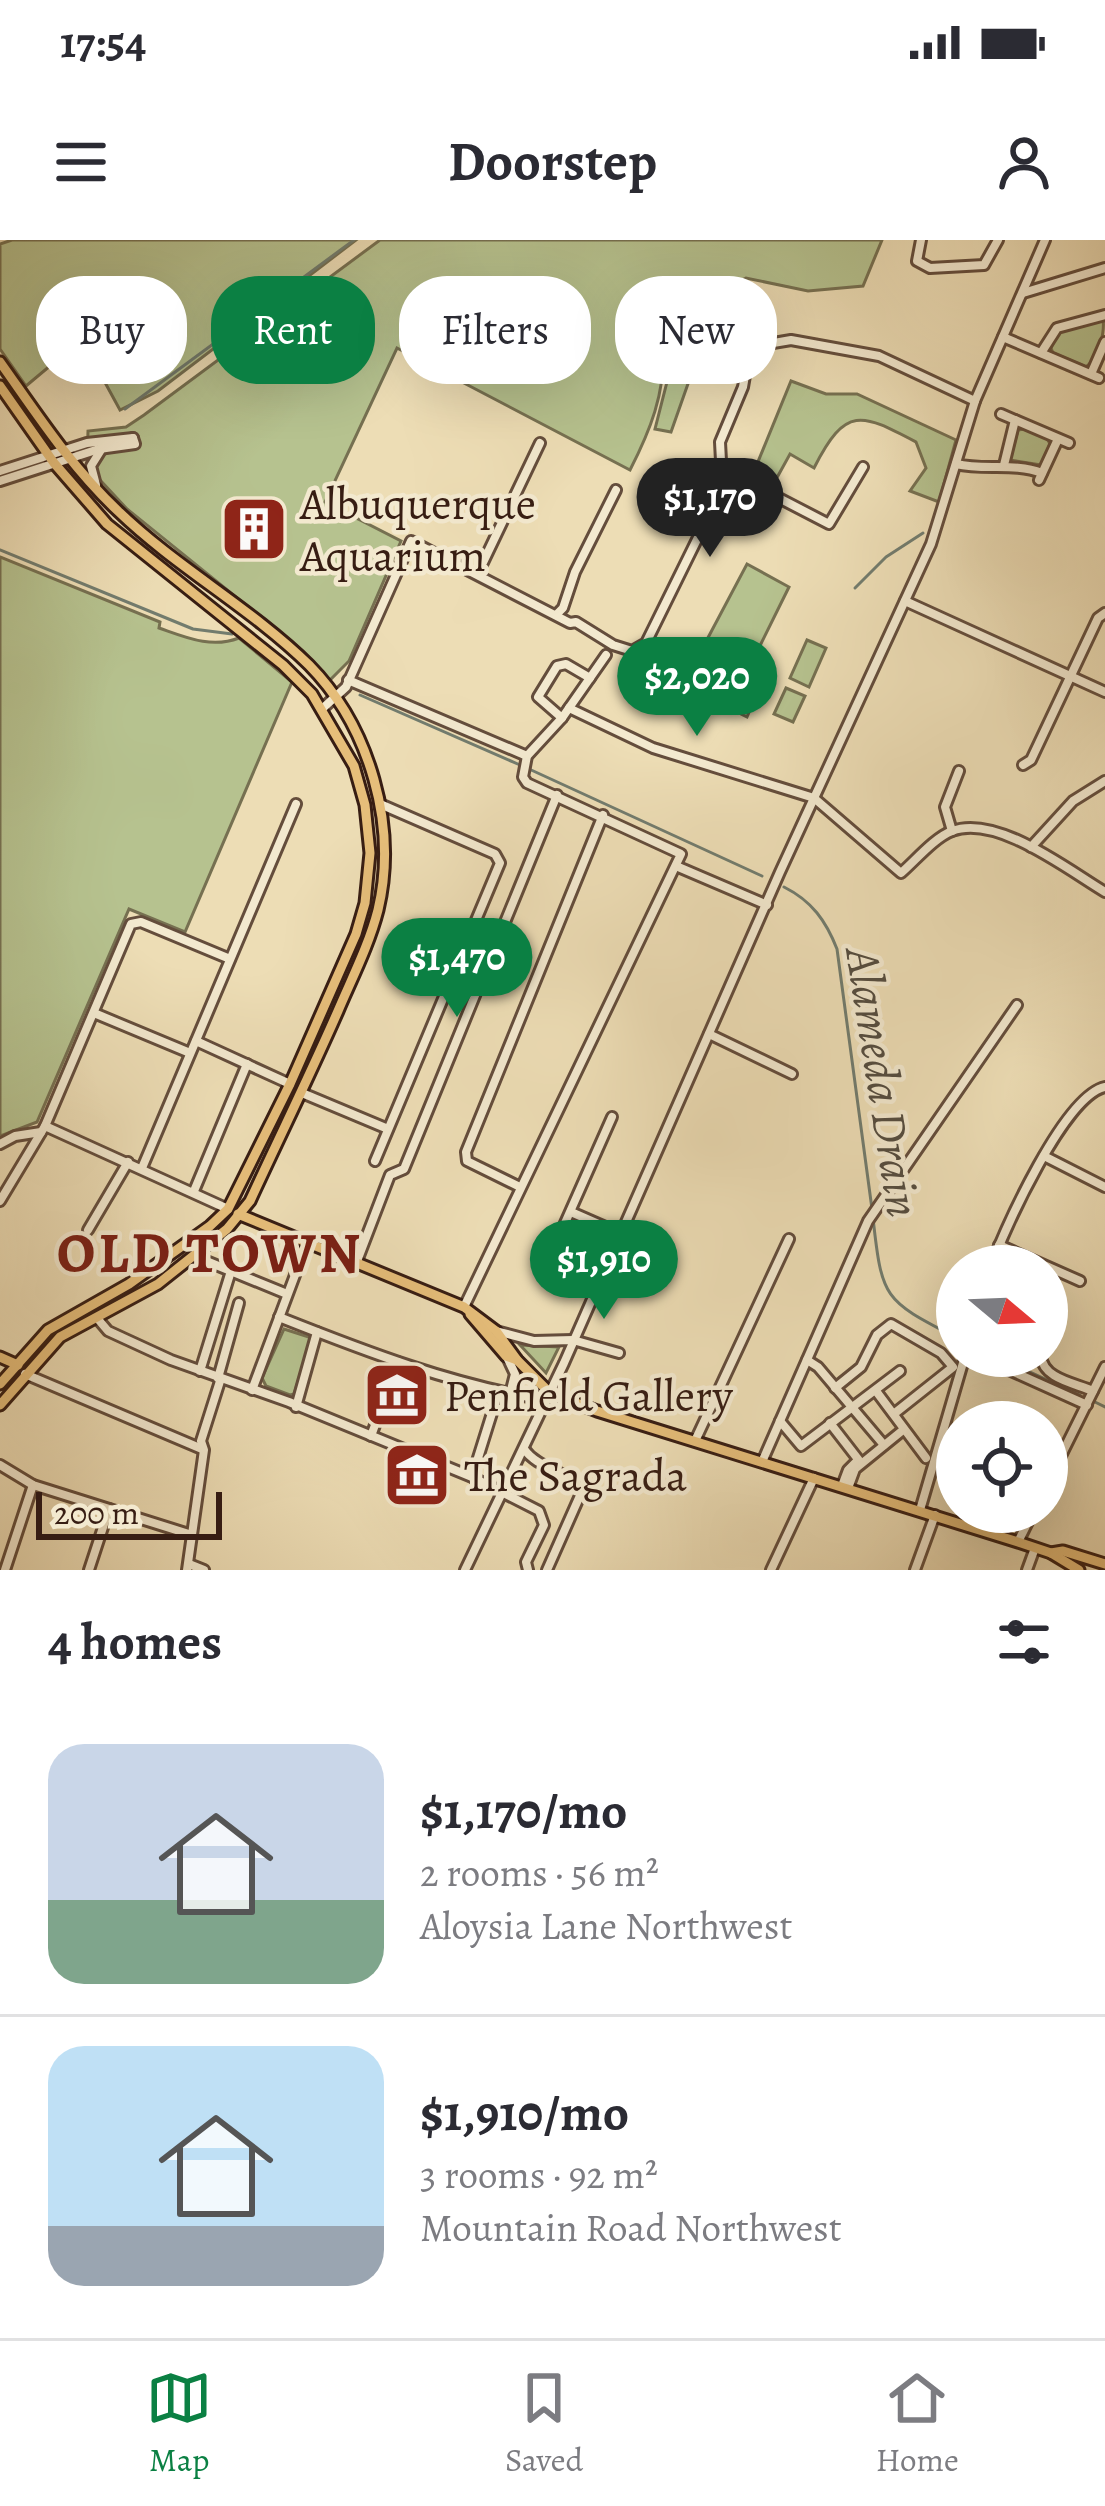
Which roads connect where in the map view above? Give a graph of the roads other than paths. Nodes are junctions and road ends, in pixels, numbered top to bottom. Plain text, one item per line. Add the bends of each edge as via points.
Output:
1 (921, 240) edge
2 (998, 240) edge
3 (1045, 240) edge
4 (1105, 268) edge
5 (1022, 293) junction
6 (1105, 314) edge
7 (1004, 337) junction
8 (777, 342) edge
9 (1105, 342) edge
10 (1041, 353) junction
11 (0, 362) edge
12 (744, 384) edge
13 (0, 386) edge
14 (976, 400) junction
15 (1001, 414) dead end
16 (1015, 421) junction
17 (1058, 439) junction
18 (540, 442) dead end
19 (1069, 443) dead end
20 (103, 449) junction
21 (64, 454) junction
22 (51, 459) junction
23 (956, 464) junction
24 (1004, 465) junction
25 (862, 467) dead end
26 (0, 471) edge
27 (722, 480) junction
28 (0, 481) edge
29 (616, 490) dead end
30 (98, 492) junction
31 (478, 573) junction
32 (905, 601) junction
33 (560, 611) junction
34 (1105, 613) edge
35 (606, 655) dead end
36 (1070, 676) junction
37 (590, 678) junction
38 (348, 680) junction
39 (1105, 692) edge
40 (333, 695) junction
41 (321, 705) junction
42 (569, 708) junction
43 (562, 718) junction
44 (524, 763) junction
45 (1023, 765) dead end
46 (959, 771) dead end
47 (1105, 782) edge
48 (557, 795) junction
49 (814, 798) junction
50 (296, 804) dead end
51 (380, 804) junction
52 (603, 815) junction
53 (291, 816) junction
54 (304, 821) dead end
55 (952, 831) junction
56 (1030, 847) junction
57 (676, 866) junction
58 (1105, 892) edge
59 (767, 905) junction
60 (230, 959) junction
61 (1017, 1005) dead end
62 (94, 1013) junction
63 (709, 1034) junction
64 (196, 1041) junction
65 (190, 1053) junction
66 (247, 1064) junction
67 (792, 1074) dead end
68 (290, 1084) junction
69 (1105, 1087) edge
70 (302, 1093) junction
71 (612, 1117) dead end
72 (43, 1129) junction
73 (388, 1129) junction
74 (11, 1140) junction
75 (0, 1144) edge
76 (32, 1147) junction
77 (1044, 1156) junction
78 (375, 1161) dead end
79 (128, 1162) junction
80 (142, 1168) junction
81 (520, 1187) junction
82 (1105, 1187) edge
83 (194, 1191) junction
84 (0, 1201) edge
85 (228, 1209) junction
86 (570, 1212) junction
87 (239, 1215) junction
88 (88, 1230) dead end
89 (619, 1233) junction
90 (789, 1239) dead end
91 (307, 1243) junction
92 (999, 1245) edge
93 (553, 1250) dead end
94 (194, 1256) junction
95 (356, 1261) junction
96 (230, 1271) junction
97 (1068, 1275) edge
98 (1080, 1280) dead end
99 (287, 1294) junction
100 (238, 1304) dead end
101 (466, 1308) junction
102 (279, 1317) junction
103 (97, 1318) junction
104 (496, 1330) junction
105 (317, 1332) junction
106 (573, 1340) junction
107 (619, 1353) dead end
108 (0, 1357) edge
109 (512, 1358) junction
110 (807, 1360) junction
111 (398, 1362) junction
112 (9, 1367) edge
113 (1105, 1367) edge
114 (200, 1371) junction
115 (900, 1371) dead end
116 (25, 1374) junction
117 (958, 1377) edge
118 (1025, 1377) edge
119 (1060, 1377) edge
120 (219, 1378) junction
121 (0, 1384) edge
122 (835, 1388) junction
123 (252, 1390) junction
124 (876, 1391) junction
125 (1093, 1391) junction
126 (498, 1394) junction
127 (510, 1394) junction
128 (548, 1396) junction
129 (0, 1405) edge
130 (1087, 1405) junction
131 (296, 1407) junction
132 (854, 1409) junction
133 (895, 1414) junction
134 (780, 1421) junction
135 (830, 1423) junction
136 (903, 1430) junction
137 (371, 1436) junction
138 (695, 1441) junction
139 (1068, 1443) edge
140 (884, 1445) junction
141 (523, 1448) junction
142 (204, 1450) junction
143 (926, 1458) dead end
144 (860, 1461) junction
145 (762, 1462) junction
146 (0, 1465) edge
147 (472, 1477) junction
148 (814, 1478) junction
149 (33, 1485) junction
150 (845, 1487) junction
151 (503, 1491) junction
152 (109, 1508) junction
153 (920, 1510) junction
154 (935, 1515) junction
155 (1022, 1533) edge
156 (193, 1535) junction
157 (1018, 1542) junction
158 (1035, 1548) junction
159 (1051, 1553) junction
160 (1105, 1564) edge
161 (188, 1567) edge
162 (919, 1569) edge
163 (5, 1570) edge
164 (89, 1570) edge
165 (204, 1570) edge
166 (465, 1570) edge
167 (528, 1570) edge
168 (547, 1570) edge
169 (771, 1570) edge
170 (1027, 1570) edge
171 (1079, 1570) edge

1 - 2 street via 917,261 931,268 978,268
3 - 5 street
4 - 5 street
5 - 7 street
6 - 10 street via 1057,328
7 - 10 street
7 - 14 street
8 - 14 street via 879,356
9 - 10 street via 1095,376
11 - 21 main road
12 - 27 street via 720,442
13 - 22 main road
14 - 23 street
15 - 16 street
16 - 17 street
16 - 24 street
17 - 19 street
17 - 24 street via 1041,477
18 - 31 street
20 - 21 street
20 - 21 street via 134,438
20 - 30 street via 91,466
21 - 22 street
21 - 30 main road
22 - 26 street
22 - 28 street
22 - 41 main road via 124,539 283,665
23 - 24 street
23 - 32 street
25 - 27 street via 829,524 746,481
27 - 33 street via 646,643 632,651 613,645
29 - 33 street
30 - 40 main road via 290,648
31 - 33 street
31 - 38 street via 411,541
32 - 36 street
32 - 49 street
34 - 36 street
35 - 37 street
36 - 39 street
36 - 45 street
37 - 42 street
37 - 43 street via 556,666 538,697
38 - 40 street
38 - 44 street
40 - 41 street
40 - 51 main road via 367,758
41 - 68 main road via 361,789 368,878 356,934
42 - 43 street
42 - 49 street via 653,748
43 - 44 street
44 - 48 street via 526,783
46 - 55 street via 945,806
47 - 56 street via 1073,801
48 - 52 street
48 - 95 street via 404,1168 390,1175
49 - 55 street via 901,873
49 - 59 street
50 - 53 street
51 - 70 main road via 375,919
51 - 73 street via 500,863
52 - 57 street via 681,854
52 - 81 street via 466,1152 466,1161
53 - 54 street
53 - 60 street
55 - 56 street via 1000,832
56 - 58 street
57 - 59 street
57 - 81 street
59 - 63 street
60 - 62 street via 135,922
60 - 64 street
61 - 110 street via 871,1217
62 - 65 street
62 - 72 street
63 - 67 street
63 - 89 street
64 - 65 street
64 - 66 street
65 - 80 street
66 - 68 street
66 - 83 street
68 - 85 main road
69 - 77 street via 1085,1097
70 - 73 street
70 - 87 main road
71 - 86 street
72 - 74 street
72 - 76 street
72 - 79 street
73 - 78 street
74 - 75 street
74 - 76 street
76 - 84 street
77 - 82 street
77 - 92 street
79 - 80 street
79 - 88 street
80 - 83 street
81 - 101 street
83 - 85 street
85 - 87 main road
85 - 112 main road via 129,1284 56,1324
86 - 89 street
86 - 93 street
87 - 91 main road
87 - 94 main road
89 - 106 street
90 - 138 street
91 - 95 main road
91 - 99 street
94 - 96 street
94 - 103 main road
95 - 101 main road
96 - 99 street
96 - 114 street
97 - 98 street
99 - 102 street
100 - 120 street
101 - 104 main road
101 - 109 main road
102 - 105 street
102 - 123 street
103 - 114 street via 108,1331
103 - 116 main road via 60,1337
104 - 106 street via 534,1341
104 - 109 main road
105 - 111 street
105 - 131 street
106 - 107 street
106 - 128 street
108 - 112 main road
109 - 127 street
109 - 128 main road
110 - 122 street
110 - 134 street
111 - 126 street
111 - 137 street
112 - 116 main road
112 - 121 main road
113 - 125 street
114 - 120 street
115 - 124 street
116 - 129 main road
116 - 142 street
117 - 153 street
118 - 130 street
119 - 125 street
120 - 123 street
120 - 142 street
122 - 132 street
122 - 133 street via 891,1324 952,1367
123 - 131 street
124 - 132 street
124 - 133 street
125 - 130 street
126 - 127 street
126 - 147 street
127 - 128 street
128 - 138 main road
128 - 141 street
130 - 139 street
131 - 137 street
132 - 135 street
132 - 140 street
133 - 136 street
134 - 135 street via 801,1446
134 - 145 street
135 - 144 street
136 - 140 street
136 - 143 street
137 - 147 street
138 - 145 main road
140 - 144 street
141 - 151 street
141 - 168 street via 582,1491
142 - 156 street
144 - 150 street
145 - 148 main road
146 - 149 street
147 - 151 street
148 - 150 main road
148 - 169 street
149 - 152 street
149 - 163 street
150 - 153 main road
151 - 166 street
151 - 167 street via 543,1516
152 - 156 street
152 - 164 street
153 - 154 main road
154 - 157 main road
154 - 162 street
155 - 157 street
156 - 161 street
157 - 158 main road
158 - 159 main road
158 - 170 street
159 - 160 main road
159 - 171 main road
161 - 165 street

